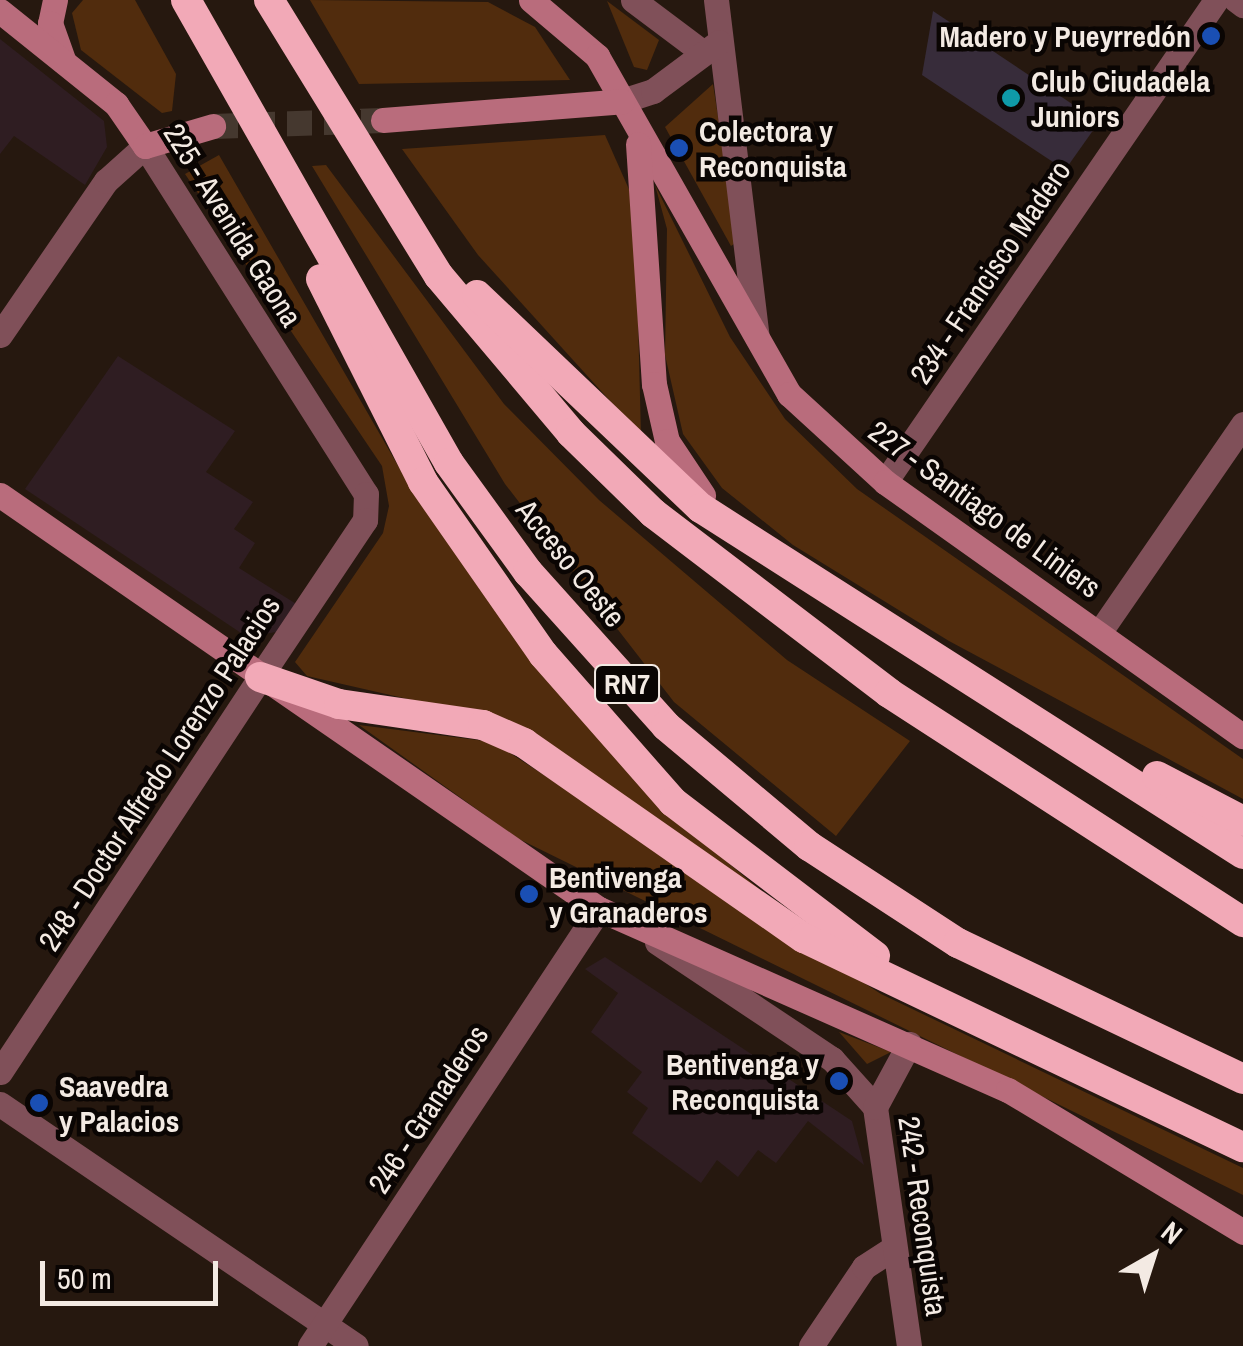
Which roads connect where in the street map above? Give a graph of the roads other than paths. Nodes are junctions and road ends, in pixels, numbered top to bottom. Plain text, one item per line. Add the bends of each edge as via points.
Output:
1 (55, 0) edge
2 (186, 0) edge
3 (269, 0) edge
4 (531, 0) edge
5 (567, 0) edge
6 (633, 0) edge
7 (716, 0) edge
8 (1216, 0) edge
9 (1236, 0) edge
10 (1243, 5) edge
11 (0, 11) edge
12 (710, 46) junction
13 (597, 56) junction
14 (64, 62) junction
15 (622, 101) junction
16 (384, 120) tunnel mouth
17 (213, 126) tunnel mouth
18 (636, 127) junction
19 (145, 146) junction
20 (398, 214) junction
21 (308, 228) junction
22 (0, 335) edge
23 (758, 347) junction
24 (1243, 424) edge
25 (885, 482) junction
26 (0, 495) edge
27 (368, 508) joint
28 (737, 532) junction
29 (1099, 633) junction
30 (932, 655) junction
31 (260, 677) junction
32 (1243, 736) edge
33 (1243, 821) edge
34 (1243, 854) edge
35 (599, 908) junction
36 (1243, 922) edge
37 (645, 934) junction
38 (987, 1029) junction
39 (909, 1044) junction
40 (0, 1072) edge
41 (1243, 1080) edge
42 (0, 1104) edge
43 (875, 1107) junction
44 (1243, 1147) edge
45 (1243, 1232) edge
46 (893, 1248) junction
47 (317, 1336) edge
48 (356, 1346) edge
49 (811, 1346) edge
50 (909, 1346) edge

1 - 14 main road via 50,23
2 - 21 highway, Acceso Oeste / RN7
3 - 20 highway
4 - 13 main road, 227 - Santiago de Liniers
5 - 13 main road
6 - 12 street
7 - 12 street
8 - 25 street, 234 - Francisco Madero
9 - 10 street
11 - 14 main road, 225 - Avenida Gaona
12 - 15 street via 653,90
12 - 23 street
13 - 15 main road, 227 - Santiago de Liniers
14 - 19 main road, 225 - Avenida Gaona via 116,104
15 - 16 main road
15 - 18 main road, 227 - Santiago de Liniers
17 - 19 main road
18 - 23 main road, 227 - Santiago de Liniers
18 - 28 main road via 659,410 682,470
19 - 22 street via 106,181
19 - 27 street, 225 - Avenida Gaona
20 - 28 highway via 599,420
20 - 36 highway via 513,368 653,513 889,693
21 - 38 highway via 326,298 424,482 618,745 814,916
21 - 41 highway, Acceso Oeste / RN7 via 483,510 666,726 868,886 1079,1007
23 - 25 main road, 227 - Santiago de Liniers via 789,394
24 - 29 street
25 - 29 main road, 227 - Santiago de Liniers
26 - 31 main road
27 - 31 street, 248 - Doctor Alfredo Lorenzo Palacios
28 - 30 highway
29 - 32 main road, 227 - Santiago de Liniers
30 - 33 highway
30 - 34 highway
31 - 35 main road
31 - 38 highway via 339,704 483,725 524,743 804,938
31 - 40 street, 248 - Doctor Alfredo Lorenzo Palacios
35 - 37 main road
35 - 47 street, 246 - Granaderos
37 - 39 main road
37 - 43 street via 832,1058
38 - 44 highway
39 - 43 street, 242 - Reconquista
39 - 45 main road via 1104,1142
42 - 47 street
43 - 46 street, 242 - Reconquista
46 - 49 street via 864,1267
46 - 50 street, 242 - Reconquista
47 - 48 street

